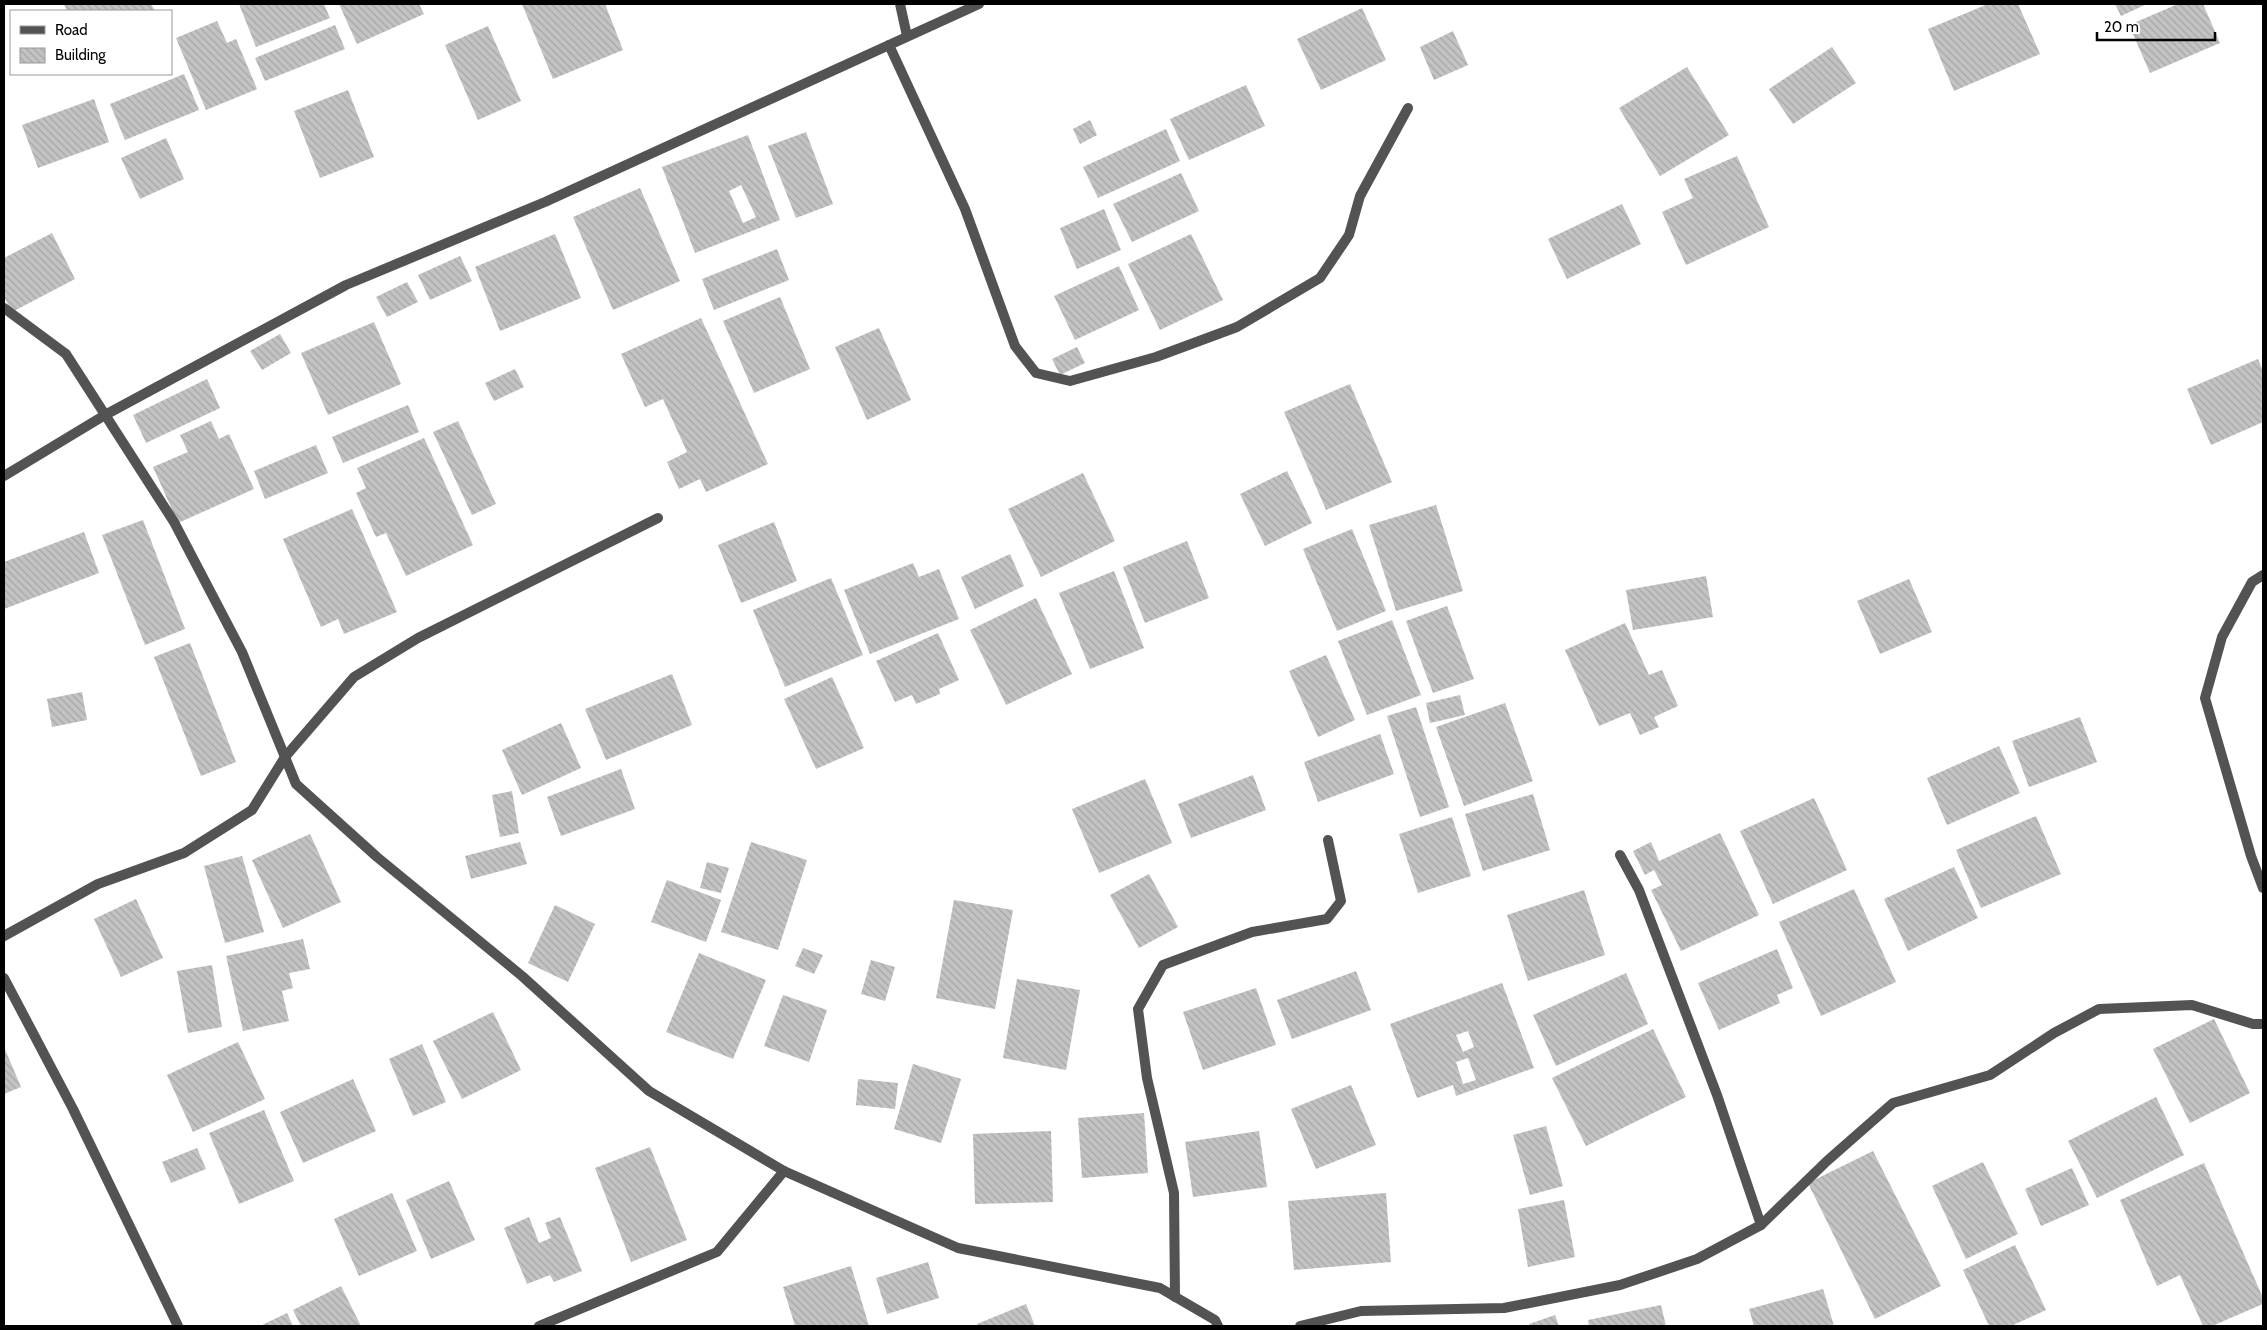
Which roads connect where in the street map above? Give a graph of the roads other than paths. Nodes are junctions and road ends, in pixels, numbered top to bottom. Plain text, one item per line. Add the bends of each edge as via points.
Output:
1 (900, 4) edge
2 (979, 4) edge
3 (907, 36) junction
4 (889, 45) junction
5 (1408, 108) dead end
6 (4, 308) edge
7 (105, 415) junction
8 (4, 476) edge
9 (658, 518) dead end
10 (2263, 575) edge
11 (285, 757) junction
12 (1328, 840) dead end
13 (1620, 856) dead end
14 (2263, 888) edge
15 (4, 936) edge
16 (4, 978) edge
17 (2263, 1024) edge
18 (784, 1171) junction
19 (1761, 1225) junction
20 (1175, 1297) junction
21 (178, 1326) edge
22 (539, 1326) edge
23 (1218, 1326) edge
24 (1300, 1326) edge

1 - 3 street
2 - 3 street
3 - 4 street
4 - 5 street via 965,209 1015,346 1036,373 1070,381 1156,358 1237,327 1320,278 1349,235 1360,196
4 - 7 street via 545,202 346,285
6 - 7 street via 66,354
7 - 8 street
7 - 11 street via 183,539 242,652
9 - 11 street via 418,638 354,677
10 - 14 street via 2252,582 2222,637 2205,698
11 - 15 street via 252,810 184,853 98,884
11 - 18 street via 296,784 377,857 522,976 649,1092
12 - 20 street via 1340,902 1327,919 1252,932 1163,965 1138,1009 1147,1078 1174,1193
13 - 19 street via 1639,890 1717,1095
16 - 21 street via 73,1109
17 - 19 street via 2252,1024 2192,1005 2100,1009 2054,1033 1990,1075 1893,1103
18 - 20 street via 958,1248 1160,1288
18 - 22 street via 717,1252
19 - 24 street via 1697,1259 1620,1285 1504,1308 1361,1311
20 - 23 street via 1215,1320

